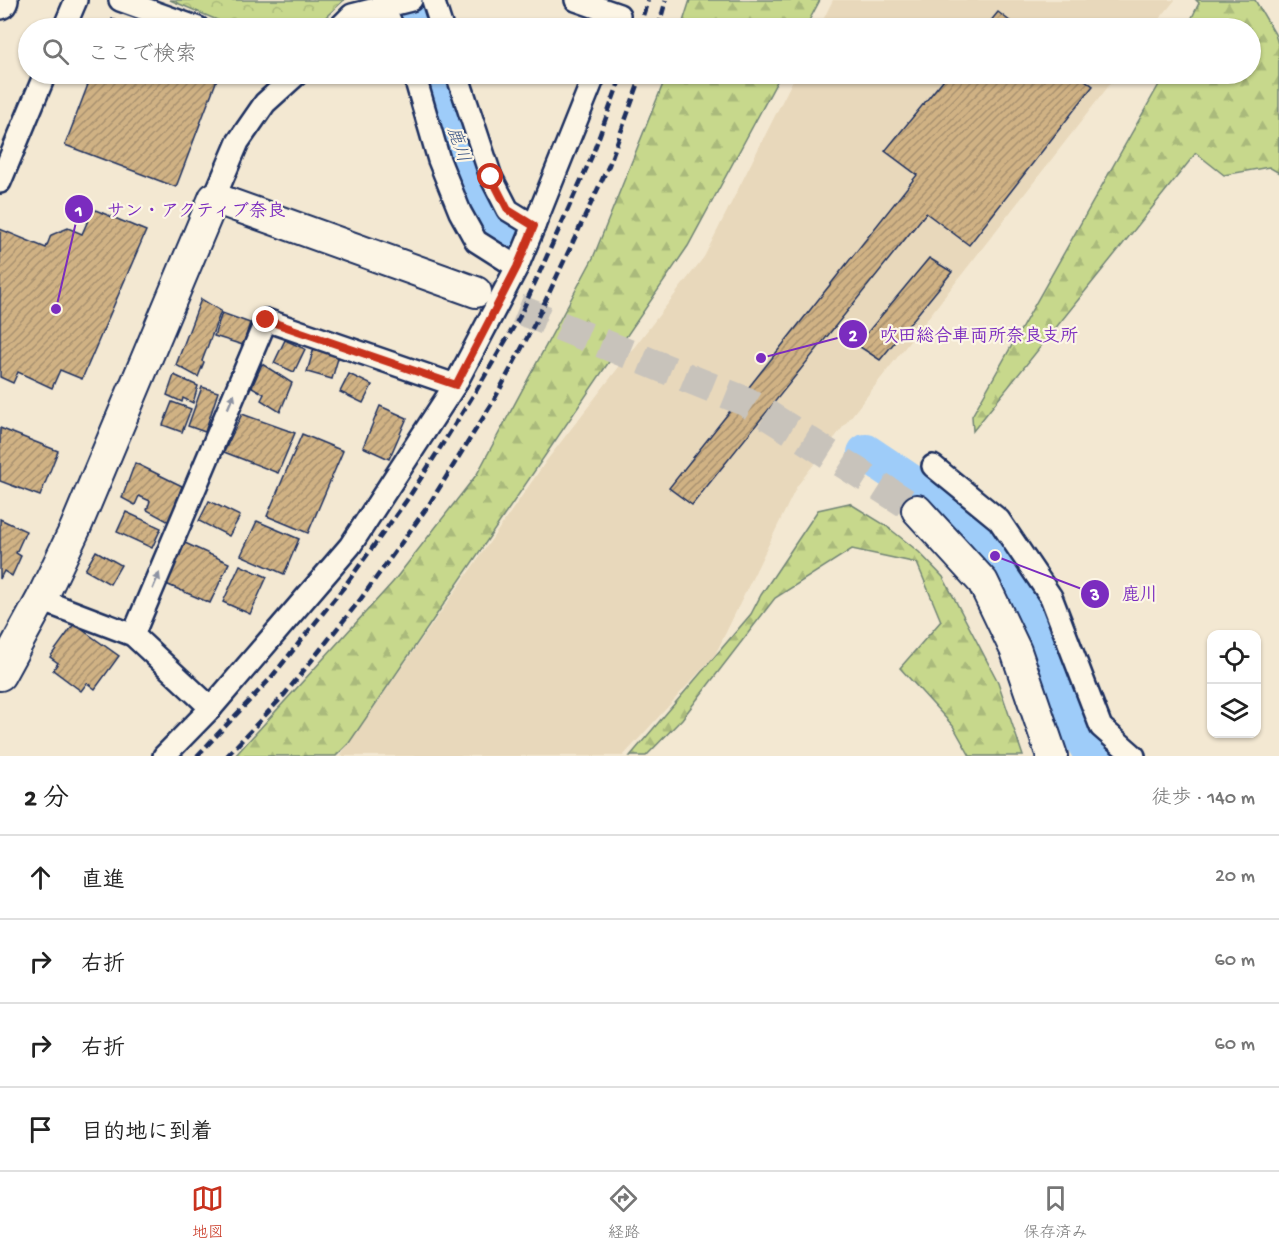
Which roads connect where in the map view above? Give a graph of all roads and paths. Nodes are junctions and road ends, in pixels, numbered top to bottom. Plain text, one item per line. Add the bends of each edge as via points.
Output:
1 (76, 0) edge
2 (120, 0) edge
3 (433, 0) edge
4 (576, 0) edge
5 (394, 3) edge
6 (618, 15) edge
7 (68, 18) edge
8 (170, 18) edge
9 (349, 18) edge
10 (393, 18) edge
11 (439, 18) edge
12 (41, 84) edge
13 (286, 84) edge
14 (417, 84) edge
15 (460, 84) edge
16 (591, 84) edge
17 (0, 182) edge
18 (214, 198) junction
19 (534, 226) junction
20 (517, 267) junction
21 (476, 292) tunnel mouth
22 (456, 385) junction
23 (933, 466) dead end
24 (917, 510) tunnel mouth
25 (41, 600) junction
26 (134, 635) junction
27 (0, 675) edge
28 (211, 708) junction
29 (164, 756) edge
30 (1052, 756) edge
31 (1134, 756) edge

1 - 7 street
2 - 8 street
3 - 11 street
4 - 6 street
5 - 9 street
5 - 10 street
12 - 17 street
13 - 18 street via 265,103 238,142
14 - 20 street via 439,160 460,212 476,241
15 - 19 street via 491,177 508,210
16 - 19 street
18 - 21 street
18 - 25 street via 80,518
19 - 20 street
20 - 22 street
26 -> 22 street via 266,320
22 - 28 street via 351,546
23 - 31 street via 999,520 1051,597 1101,727
24 - 30 street via 983,582 1016,651
25 - 26 street
25 - 27 street
26 - 28 street
28 - 29 street

